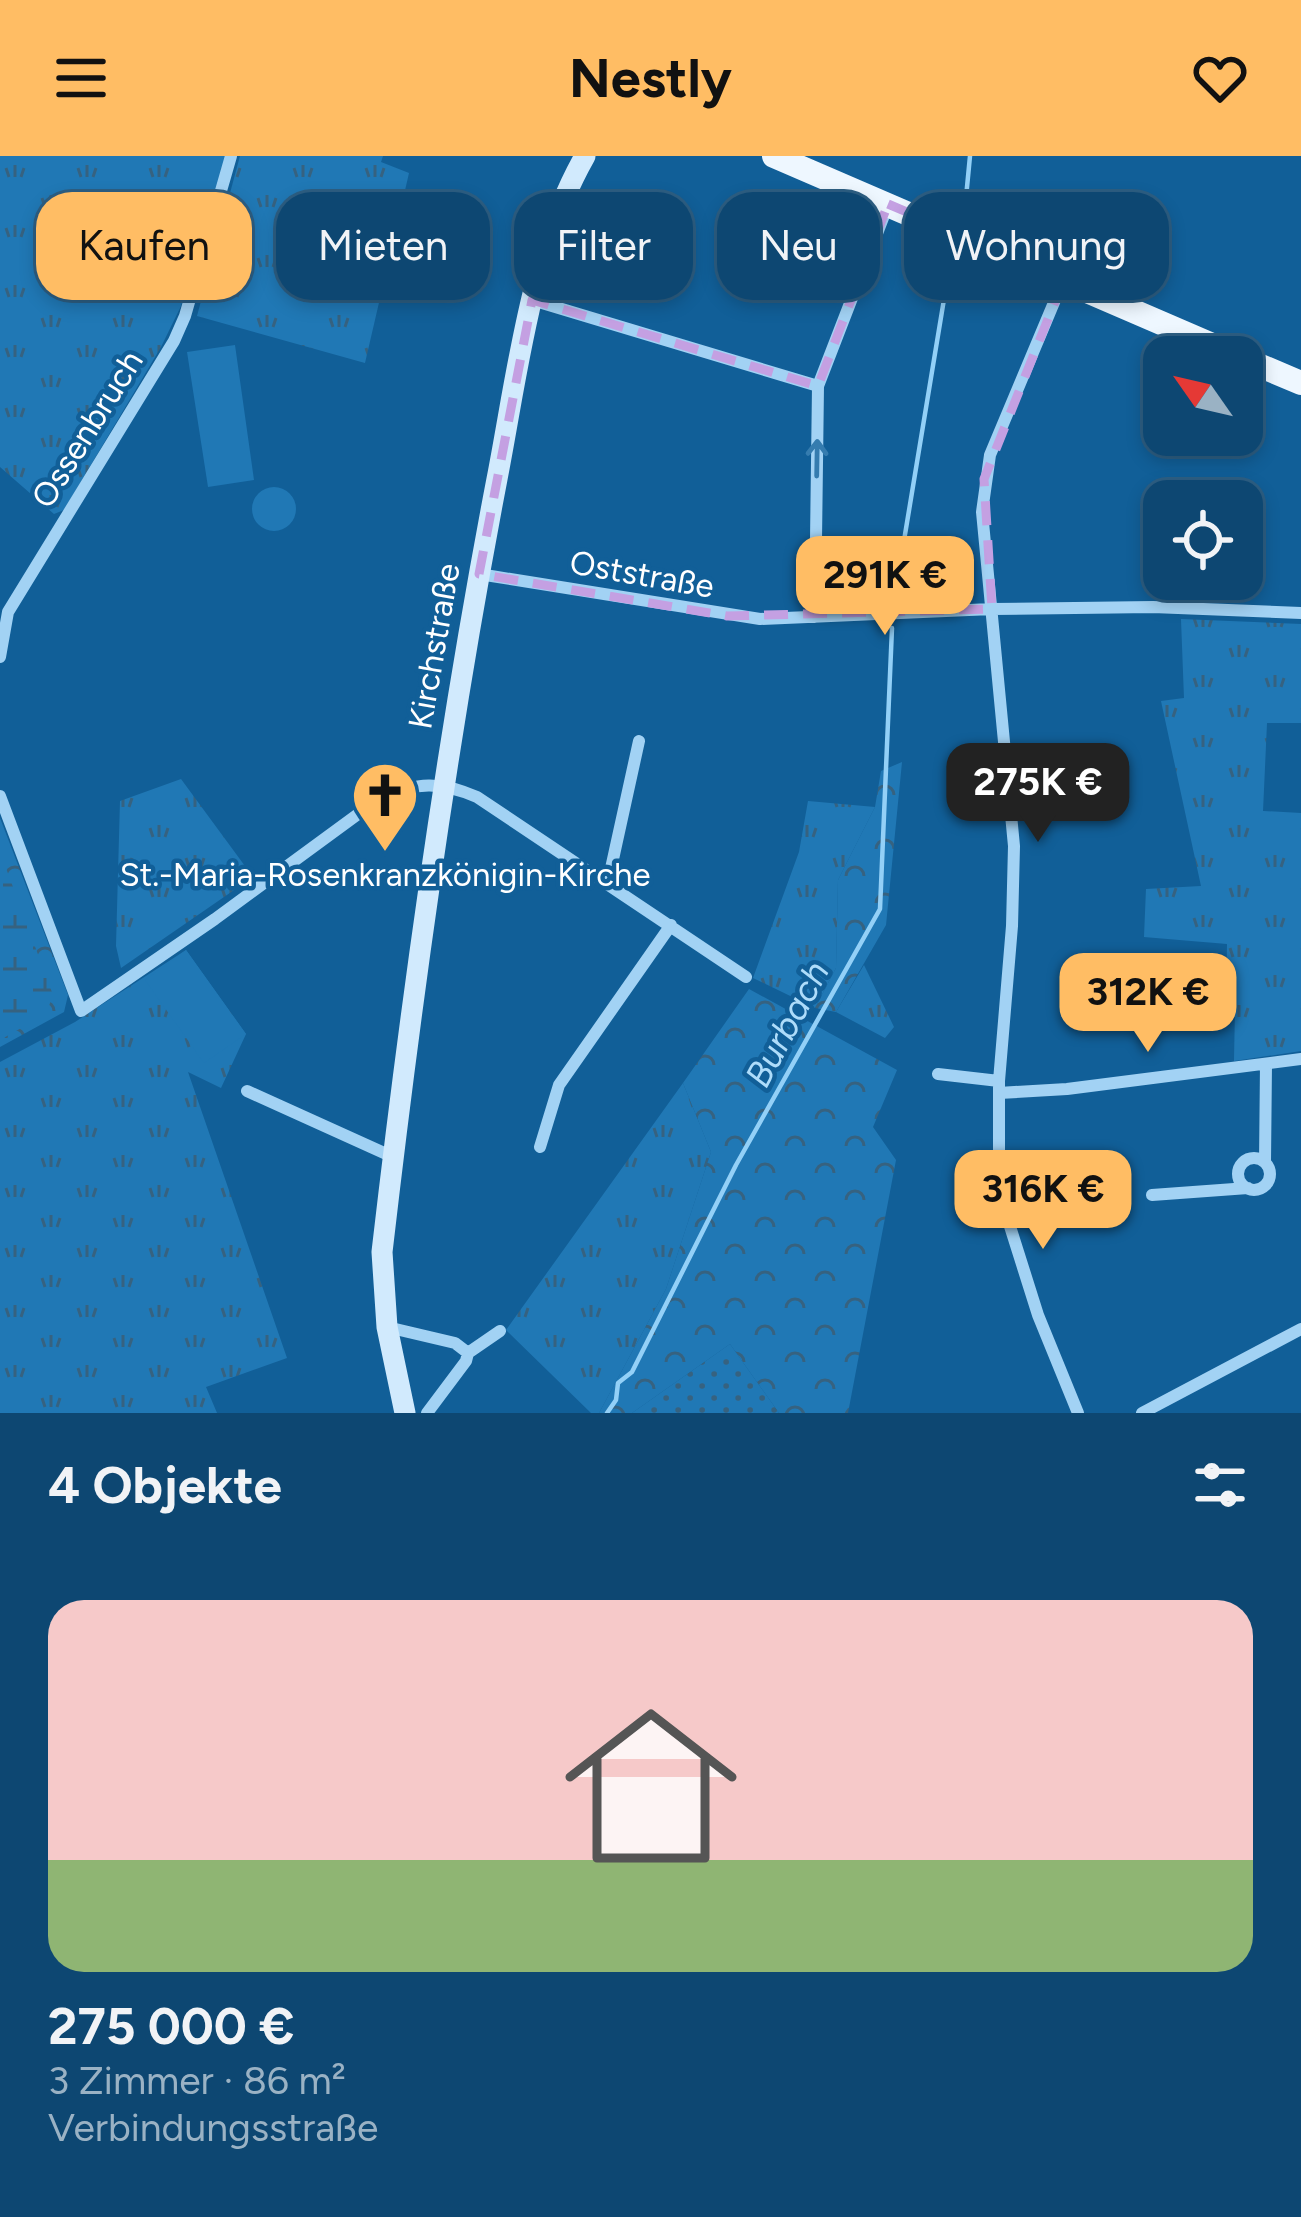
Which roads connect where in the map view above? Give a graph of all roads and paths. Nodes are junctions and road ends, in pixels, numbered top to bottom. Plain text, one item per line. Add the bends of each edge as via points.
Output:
1 (231, 156) edge
2 (585, 156) edge
3 (774, 156) edge
4 (569, 192) edge
5 (889, 204) junction
6 (904, 210) edge
7 (532, 300) joint
8 (1055, 300) edge
9 (1111, 300) edge
10 (1192, 336) edge
11 (1263, 367) edge
12 (1301, 383) edge
13 (818, 386) junction
14 (479, 574) junction
15 (992, 609) junction
16 (1301, 613) edge
17 (815, 616) junction
18 (0, 657) edge
19 (639, 741) dead end
20 (444, 783) junction
21 (0, 796) edge
22 (608, 881) junction
23 (671, 925) junction
24 (746, 977) dead end
25 (1301, 1059) edge
26 (1266, 1064) junction
27 (938, 1074) dead end
28 (999, 1087) junction
29 (248, 1091) dead end
30 (540, 1147) dead end
31 (393, 1157) junction
32 (1265, 1162) junction
33 (1249, 1188) junction
34 (1152, 1195) dead end
35 (387, 1327) junction
36 (1301, 1329) edge
37 (500, 1331) dead end
38 (468, 1353) junction
39 (405, 1413) edge
40 (427, 1413) edge
41 (1078, 1413) edge
42 (1142, 1413) edge

1 - 18 street, Ossenbruch via 185,316 8,612
2 - 4 street, Kirchstraße
3 - 5 main road
5 - 6 main road
5 - 13 street
7 - 13 street
7 - 14 street, Kirchstraße
8 - 15 street via 984,479
9 - 10 main road
11 - 12 main road
17 -> 13 street
14 - 17 street, Oststraße via 727,616
14 - 20 street, Kirchstraße
15 - 16 street, Oststraße
15 - 17 street, Oststraße
15 - 28 street via 1014,846
19 - 22 street
20 - 21 street via 409,785 380,798 81,1010
20 - 22 street
20 - 31 street, Kirchstraße
22 - 23 street
23 - 24 street
23 - 30 street via 560,1085
25 - 26 street
26 - 28 street via 1067,1089
26 - 32 street
27 - 28 street
28 - 41 street via 1008,1220
29 - 31 street
31 - 35 street, Kirchstraße via 382,1252
32 - 33 street via 1268,1181
32 - 33 street via 1250,1158 1240,1168
33 - 34 street
35 - 38 street
35 - 39 street, Kirchstraße
36 - 42 street
37 - 38 street
38 - 40 street

